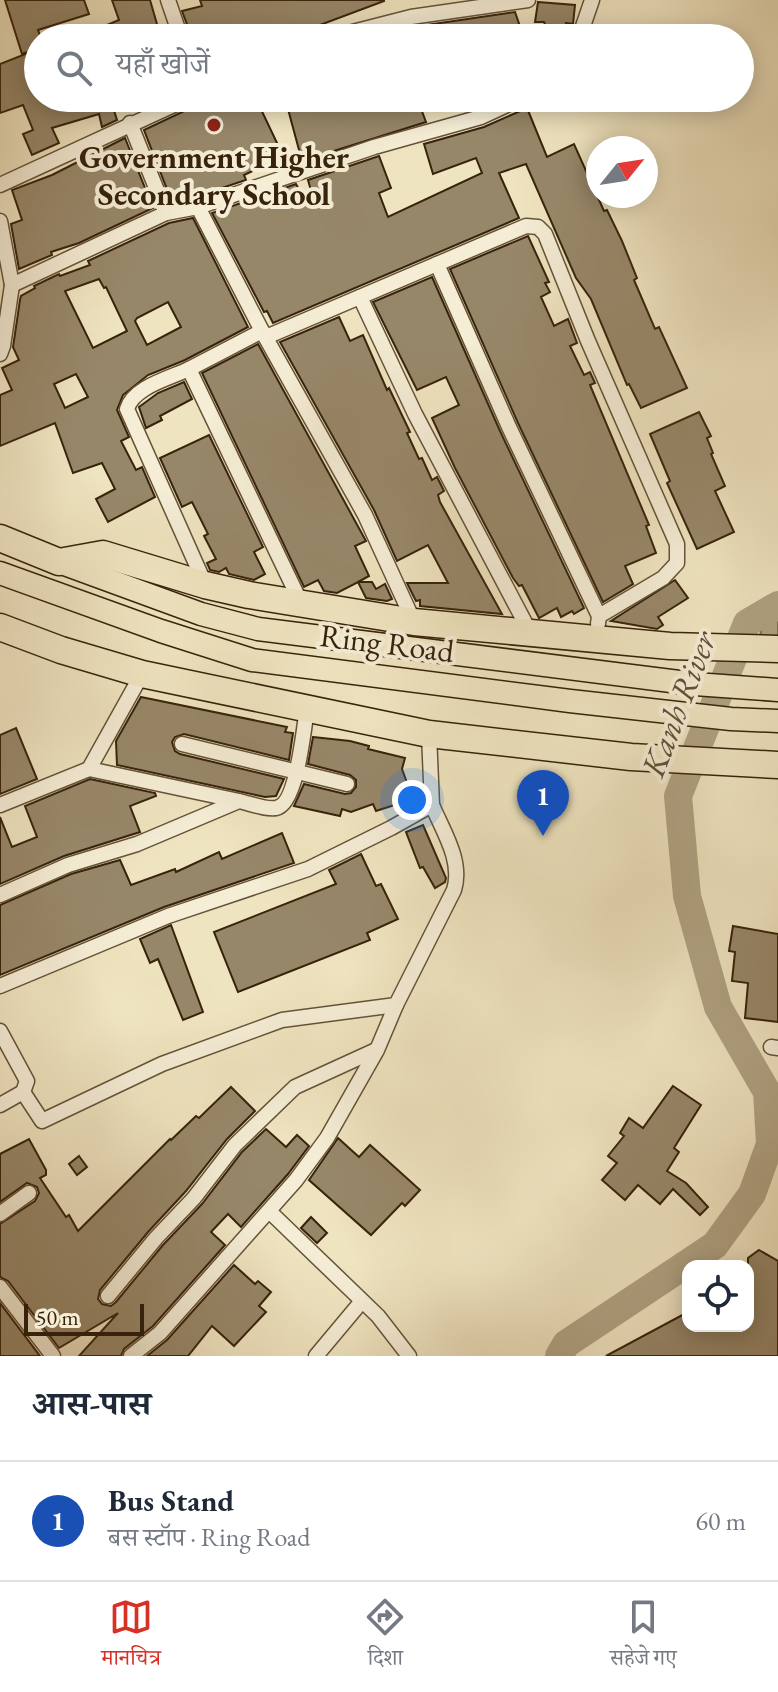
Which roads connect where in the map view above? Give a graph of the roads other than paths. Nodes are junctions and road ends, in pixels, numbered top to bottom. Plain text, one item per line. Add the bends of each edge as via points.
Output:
1 (168, 0) edge
2 (528, 0) edge
3 (592, 0) edge
4 (176, 24) edge
5 (384, 24) edge
6 (584, 24) edge
7 (156, 112) edge
8 (492, 112) edge
9 (130, 123) junction
10 (0, 185) edge
11 (198, 207) junction
12 (166, 213) junction
13 (0, 221) edge
14 (437, 264) junction
15 (12, 285) junction
16 (360, 297) junction
17 (264, 334) junction
18 (1, 349) edge
19 (189, 369) junction
20 (0, 538) edge
21 (59, 562) junction
22 (0, 573) edge
23 (205, 585) junction
24 (301, 604) junction
25 (414, 622) junction
26 (0, 627) edge
27 (598, 628) junction
28 (531, 635) junction
29 (778, 649) edge
30 (142, 674) junction
31 (778, 690) edge
32 (307, 708) junction
33 (778, 721) edge
34 (429, 734) junction
35 (182, 744) dead end
36 (768, 764) edge
37 (89, 769) junction
38 (297, 771) junction
39 (347, 784) dead end
40 (239, 801) junction
41 (0, 805) edge
42 (432, 805) junction
43 (0, 895) edge
44 (0, 986) edge
45 (396, 1005) junction
46 (0, 1031) edge
47 (377, 1050) junction
48 (23, 1092) junction
49 (0, 1105) edge
50 (29, 1193) dead end
51 (269, 1211) junction
52 (0, 1214) edge
53 (0, 1287) edge
54 (108, 1296) dead end
55 (362, 1301) junction
56 (53, 1356) edge
57 (131, 1356) edge
58 (316, 1356) edge
59 (409, 1356) edge

1 - 4 street
2 - 5 street
3 - 6 street
7 - 9 street
8 - 11 street
9 - 10 street
9 - 12 street
11 - 12 street
11 - 17 street
12 - 15 street
13 - 15 street
14 - 16 street
14 - 27 street
14 - 27 street via 526,226 545,234 677,544 677,563 663,578
15 - 18 street
16 - 17 street
16 - 28 street
17 - 19 street
17 - 25 street via 365,515
19 - 23 street via 137,393 127,409
19 - 24 street
20 - 21 highway
21 - 23 highway via 103,554
21 - 31 main road via 258,629
22 - 33 main road, Ring Road via 252,660 570,701
23 - 24 highway
24 - 25 highway
25 - 28 highway
26 - 30 highway
27 - 28 highway
27 - 29 highway via 670,646
30 - 32 highway
30 - 37 street
32 - 34 highway
32 - 38 street
34 - 36 highway via 631,757
34 - 42 street
35 - 38 street
37 - 40 street
37 - 41 street
38 - 39 street
38 - 40 street via 291,794 276,808
40 - 43 street
42 - 44 street via 308,869 168,916
42 - 45 street via 458,875
45 - 47 street
45 - 48 street via 282,1020 162,1064 42,1121
46 - 48 street via 27,1081
47 - 51 street via 327,1138
47 - 54 street via 295,1087 235,1145
48 - 49 street
50 - 52 street
51 - 55 street
51 - 57 street via 160,1333
53 - 56 street
55 - 58 street
55 - 59 street

